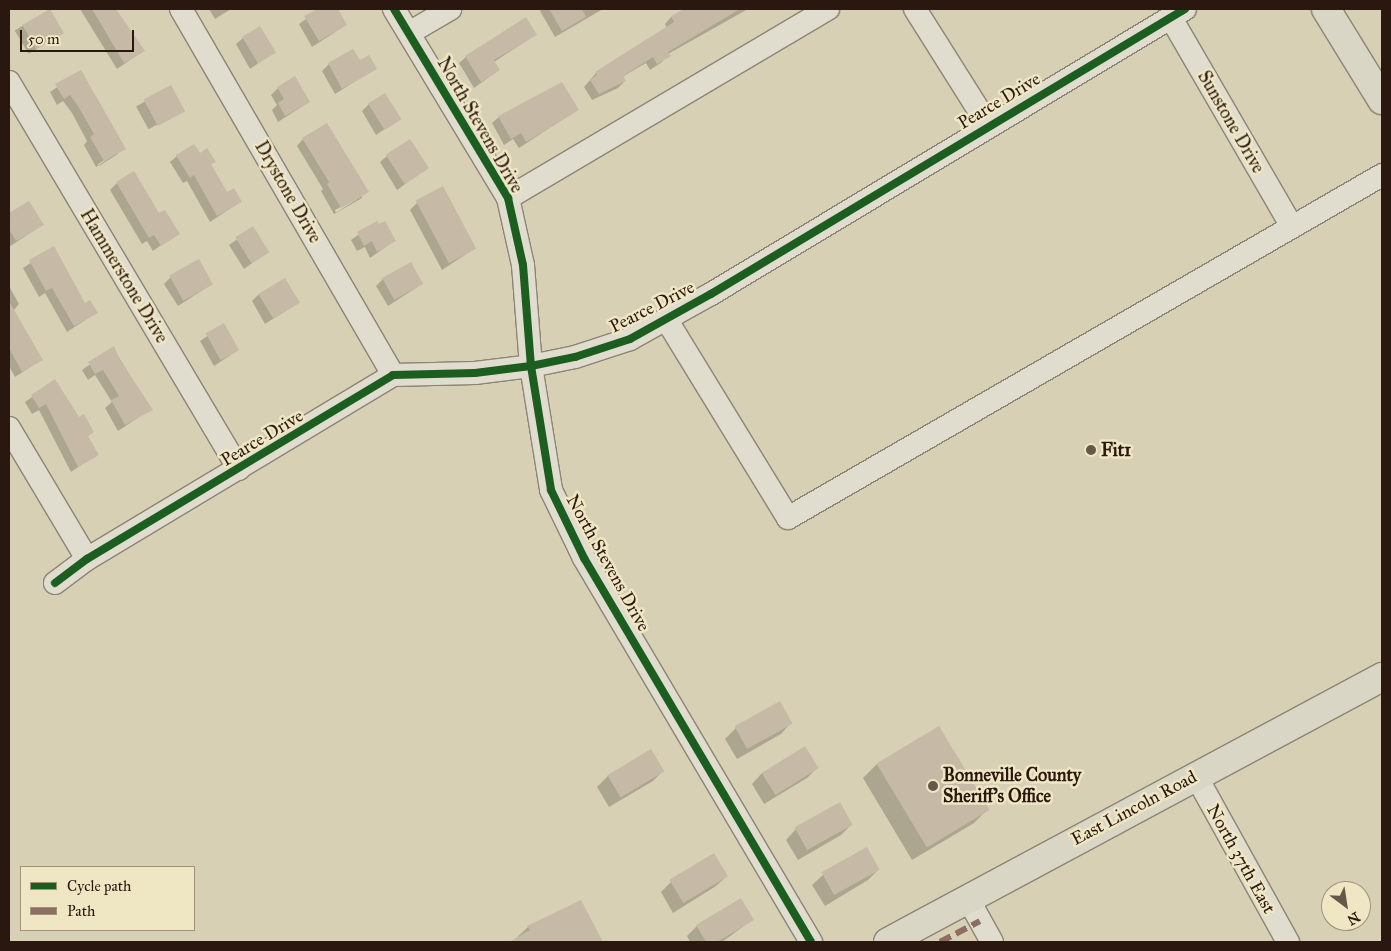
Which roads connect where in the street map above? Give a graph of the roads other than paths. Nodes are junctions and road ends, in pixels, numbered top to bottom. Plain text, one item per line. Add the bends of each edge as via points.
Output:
1 (181, 9) edge
2 (394, 9) edge
3 (450, 9) edge
4 (828, 9) edge
5 (915, 9) edge
6 (1326, 9) edge
7 (1178, 13) edge
8 (409, 33) junction
9 (9, 82) edge
10 (1382, 100) edge
11 (988, 125) junction
12 (1382, 175) edge
13 (508, 198) junction
14 (1292, 227) junction
15 (666, 319) junction
16 (531, 366) junction
17 (393, 375) junction
18 (9, 428) edge
19 (239, 469) junction
20 (88, 559) junction
21 (55, 583) dead end
22 (1382, 678) edge
23 (1196, 776) junction
24 (967, 898) junction
25 (811, 942) edge
26 (888, 942) edge
27 (992, 942) edge
28 (1288, 942) edge

1 - 17 street, Drystone Drive
2 - 8 street, North Stevens Drive
3 - 8 street
4 - 13 street
5 - 11 street
6 - 10 main road
7 - 11 street, Pearce Drive
7 - 14 street, Sunstone Drive
8 - 13 street, North Stevens Drive
9 - 19 street, Hammerstone Drive
11 - 15 street, Pearce Drive
12 - 14 street
13 - 16 street, North Stevens Drive via 523,266
14 - 15 street via 788,518
15 - 16 street, Pearce Drive via 630,339 574,357
16 - 17 street, Pearce Drive via 475,373
16 - 25 street, North Stevens Drive via 550,490 579,549
17 - 19 street, Pearce Drive
18 - 20 street
19 - 20 street, Pearce Drive
20 - 21 street, Pearce Drive
22 - 23 main road, East Lincoln Road
23 - 24 main road, East Lincoln Road
23 - 28 street, North 37th East
24 - 26 main road, East Lincoln Road
24 - 27 street

